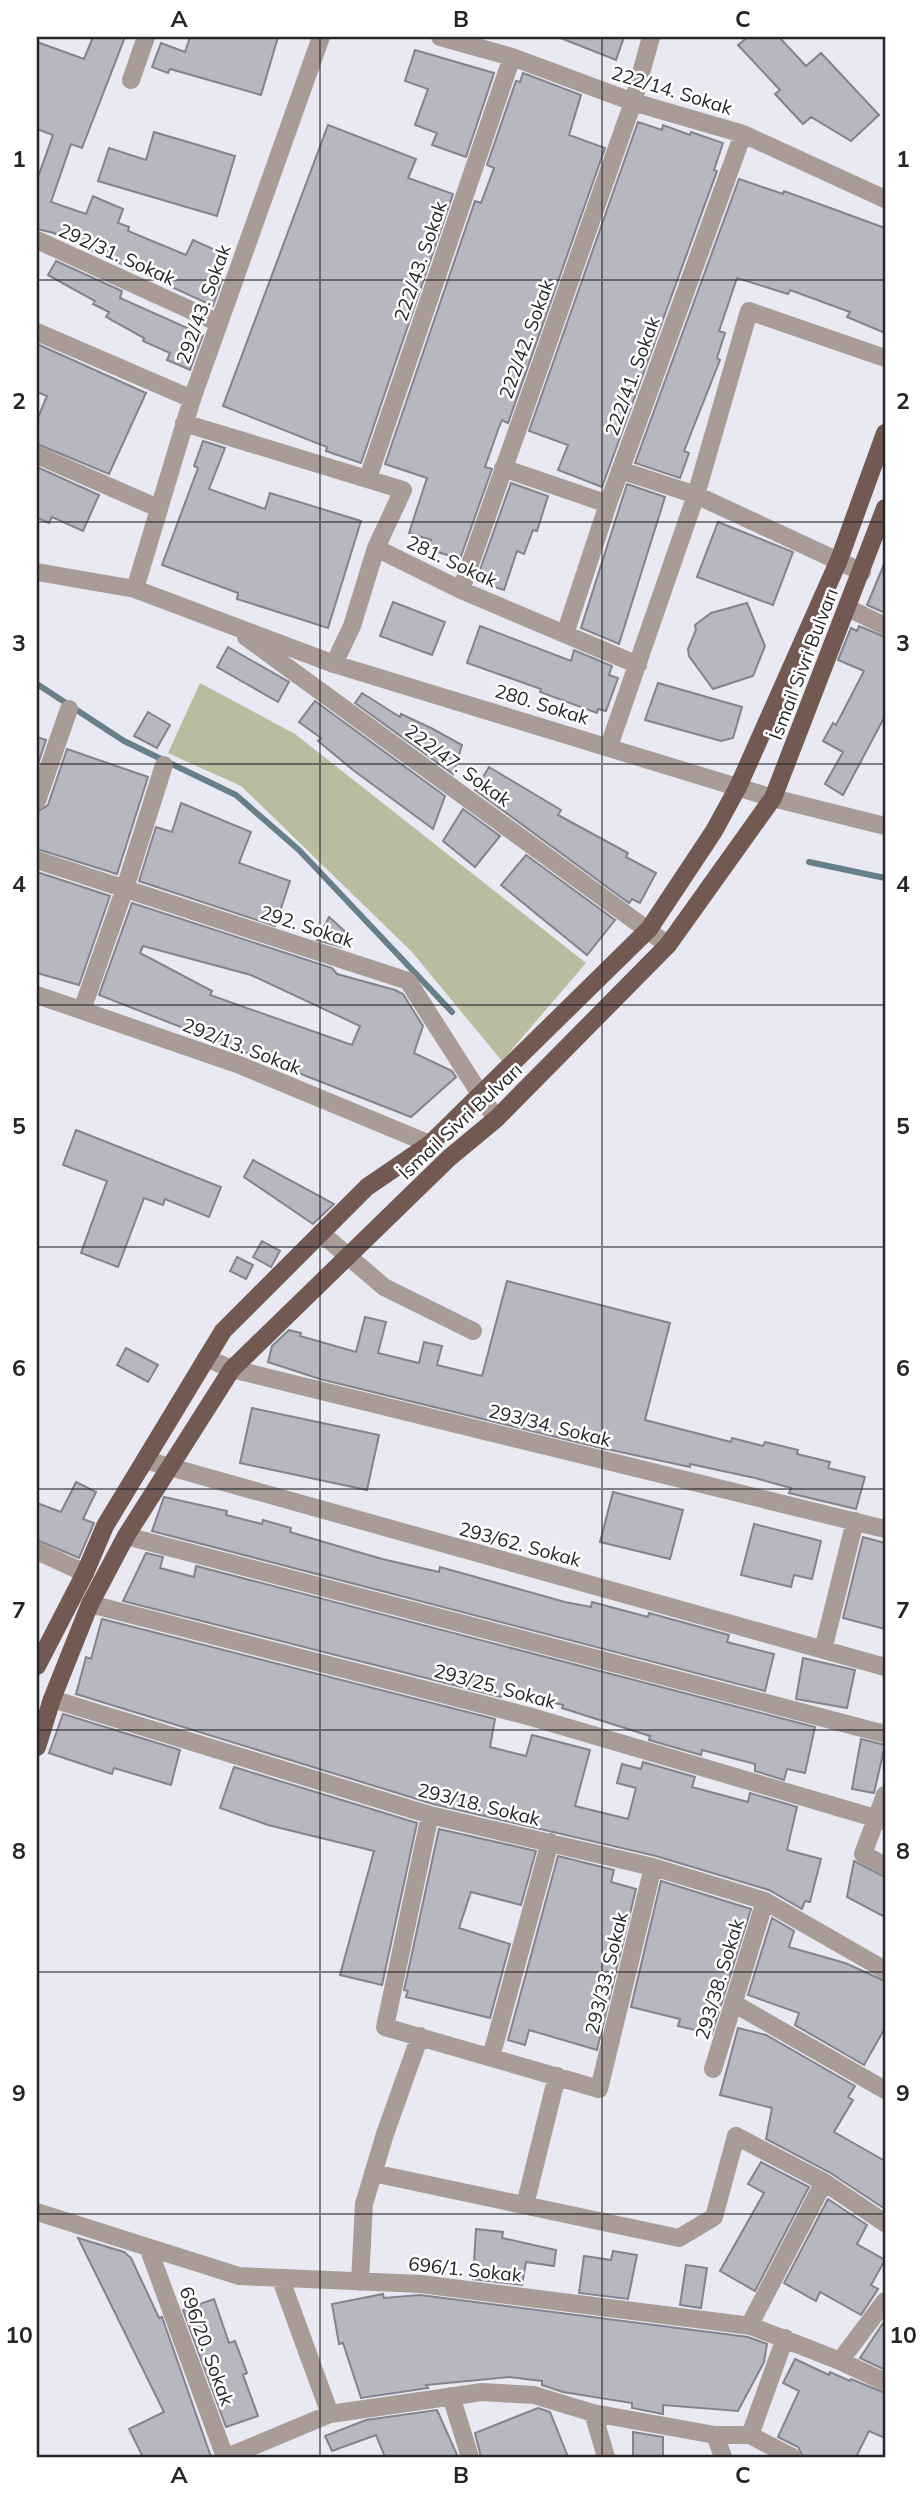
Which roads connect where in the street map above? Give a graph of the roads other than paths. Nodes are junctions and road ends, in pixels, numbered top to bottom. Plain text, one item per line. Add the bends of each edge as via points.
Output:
1 (146, 37) edge
2 (321, 37) edge
3 (440, 37) edge
4 (651, 37) edge
5 (512, 57) junction
6 (131, 80) dead end
7 (633, 102) junction
8 (743, 134) junction
9 (885, 199) edge
10 (37, 240) edge
11 (219, 323) junction
12 (37, 332) edge
13 (885, 358) edge
14 (192, 399) junction
15 (184, 423) junction
16 (885, 433) edge
17 (37, 455) edge
18 (503, 468) junction
19 (620, 470) junction
20 (368, 478) junction
21 (696, 495) junction
22 (608, 504) junction
23 (158, 508) junction
24 (885, 508) edge
25 (376, 548) junction
26 (839, 559) junction
27 (37, 572) edge
28 (862, 572) junction
29 (135, 589) junction
30 (461, 590) junction
31 (848, 608) junction
32 (223, 620) junction
33 (885, 626) edge
34 (565, 634) junction
35 (334, 664) junction
36 (638, 665) junction
37 (69, 709) dead end
38 (610, 746) junction
39 (164, 765) dead end
40 (738, 787) junction
41 (773, 798) junction
42 (37, 801) edge
43 (885, 826) edge
44 (37, 860) edge
45 (125, 888) junction
46 (649, 929) junction
47 (668, 945) junction
48 (37, 995) edge
49 (82, 1010) junction
50 (483, 1094) junction
51 (496, 1119) junction
52 (430, 1144) junction
53 (321, 1233) junction
54 (348, 1256) junction
55 (473, 1331) dead end
56 (206, 1358) junction
57 (232, 1368) junction
58 (145, 1460) junction
59 (168, 1468) junction
60 (855, 1521) junction
61 (885, 1529) edge
62 (126, 1536) junction
63 (37, 1551) edge
64 (85, 1573) junction
65 (90, 1604) junction
66 (823, 1650) junction
67 (37, 1665) edge
68 (885, 1667) edge
69 (52, 1699) junction
70 (885, 1734) edge
71 (37, 1747) edge
72 (885, 1795) edge
73 (430, 1815) junction
74 (882, 1820) edge
75 (550, 1843) junction
76 (885, 1866) edge
77 (653, 1867) junction
78 (765, 1901) junction
79 (885, 1970) edge
80 (733, 2003) junction
81 (420, 2036) junction
82 (491, 2057) junction
83 (713, 2069) dead end
84 (557, 2077) junction
85 (885, 2090) edge
86 (373, 2173) junction
87 (824, 2182) junction
88 (525, 2205) junction
89 (37, 2212) edge
90 (885, 2223) edge
91 (149, 2250) junction
92 (281, 2280) junction
93 (360, 2282) junction
94 (885, 2301) edge
95 (749, 2326) junction
96 (785, 2339) junction
97 (840, 2361) junction
98 (885, 2382) edge
99 (451, 2396) junction
100 (593, 2413) junction
101 (330, 2414) junction
102 (715, 2435) junction
103 (750, 2435) junction
104 (226, 2457) edge
105 (470, 2457) edge
106 (606, 2457) edge
107 (723, 2457) edge
108 (792, 2457) edge

1 - 6 street
2 - 11 street, 292/43. Sokak
3 - 5 street, 222/14. Sokak
4 - 7 street, 222/42. Sokak
5 - 7 street, 222/14. Sokak
5 - 20 street, 222/43. Sokak
7 - 8 street, 222/14. Sokak
7 - 18 street, 222/42. Sokak
8 - 9 street, 222/14. Sokak
8 - 19 street, 222/41. Sokak
10 - 11 street, 292/31. Sokak
11 - 14 street, 292/43. Sokak
12 - 14 street
13 - 21 street via 749,311
14 - 15 street, 292/43. Sokak
15 - 20 street
15 - 23 street, 292/43. Sokak
16 - 26 main road, İsmail Sivri Bulvarı
17 - 23 street
18 - 22 street
18 - 30 street, 222/42. Sokak
19 - 21 street
19 - 22 street, 222/41. Sokak
20 - 25 street, 281. Sokak via 403,491
21 - 26 street
21 - 36 street
22 - 34 street, 222/41. Sokak
23 - 29 street, 292/43. Sokak
24 - 28 main road, İsmail Sivri Bulvarı
25 - 30 street, 281. Sokak
25 - 35 street via 352,626
26 - 28 street
26 - 40 main road, İsmail Sivri Bulvarı
27 - 29 street, 280. Sokak
28 - 31 main road, İsmail Sivri Bulvarı
29 - 32 street, 280. Sokak
30 - 34 street, 281. Sokak
31 - 33 street
31 - 41 main road, İsmail Sivri Bulvarı
32 - 35 street, 280. Sokak
32 - 46 street, 222/47. Sokak
34 - 36 street, 281. Sokak
35 - 38 street, 280. Sokak
36 - 38 street
37 - 42 street
38 - 40 street, 280. Sokak
39 - 45 street
40 - 41 street, 280. Sokak
40 - 46 main road, İsmail Sivri Bulvarı
41 - 43 street, 280. Sokak
41 - 47 main road, İsmail Sivri Bulvarı
44 - 45 street, 292. Sokak
45 - 49 street
45 - 50 street, 292. Sokak via 408,981
46 - 47 street, 222/47. Sokak
46 - 50 main road, İsmail Sivri Bulvarı
47 - 51 main road, İsmail Sivri Bulvarı
48 - 49 street, 292/13. Sokak
49 - 52 street, 292/13. Sokak via 237,1064
50 - 51 street, 292. Sokak
50 - 52 main road, İsmail Sivri Bulvarı
51 - 54 main road, İsmail Sivri Bulvarı
52 - 53 main road, İsmail Sivri Bulvarı via 366,1187
53 - 54 street
53 - 56 main road, İsmail Sivri Bulvarı via 223,1331
54 - 55 street via 384,1287
54 - 57 main road, İsmail Sivri Bulvarı
56 - 57 street, 293/34. Sokak
56 - 58 main road, İsmail Sivri Bulvarı
57 - 59 main road, İsmail Sivri Bulvarı
57 - 60 street, 293/34. Sokak
58 - 59 street, 293/62. Sokak
58 - 64 main road, İsmail Sivri Bulvarı via 105,1526
59 - 62 main road, İsmail Sivri Bulvarı
59 - 66 street, 293/62. Sokak
60 - 61 street, 293/34. Sokak
60 - 66 street
62 - 65 main road, İsmail Sivri Bulvarı
62 - 70 street
63 - 64 street
64 - 67 main road, İsmail Sivri Bulvarı
65 - 69 main road, İsmail Sivri Bulvarı
65 - 74 street, 293/25. Sokak via 527,1716
66 - 68 street, 293/62. Sokak
69 - 71 main road, İsmail Sivri Bulvarı
69 - 73 street, 293/18. Sokak
72 - 74 street
73 - 75 street, 293/18. Sokak
73 - 81 street via 385,2027
74 - 76 street via 863,1854
75 - 77 street, 293/18. Sokak
75 - 82 street
77 - 78 street, 293/18. Sokak
77 - 84 street, 293/33. Sokak via 599,2089
78 - 79 street, 293/18. Sokak
78 - 80 street, 293/38. Sokak
80 - 83 street, 293/38. Sokak
80 - 85 street
81 - 82 street
81 - 86 street
82 - 84 street
84 - 88 street
86 - 88 street
86 - 93 street via 364,2204
87 - 88 street via 736,2136 714,2217 679,2238
87 - 90 street
87 - 95 street
89 - 91 street, 696/1. Sokak
91 - 92 street, 696/1. Sokak via 239,2276
91 - 104 street, 696/20. Sokak
92 - 93 street, 696/1. Sokak
92 - 101 street
93 - 95 street, 696/1. Sokak via 421,2284
94 - 97 street
95 - 96 street, 696/1. Sokak
96 - 97 street, 696/1. Sokak
96 - 103 street
97 - 98 street, 696/1. Sokak
99 - 100 street via 482,2392 534,2395
99 - 101 street
99 - 105 street
100 - 102 street
100 - 106 street
101 - 104 street
102 - 103 street
102 - 107 street
103 - 108 street

